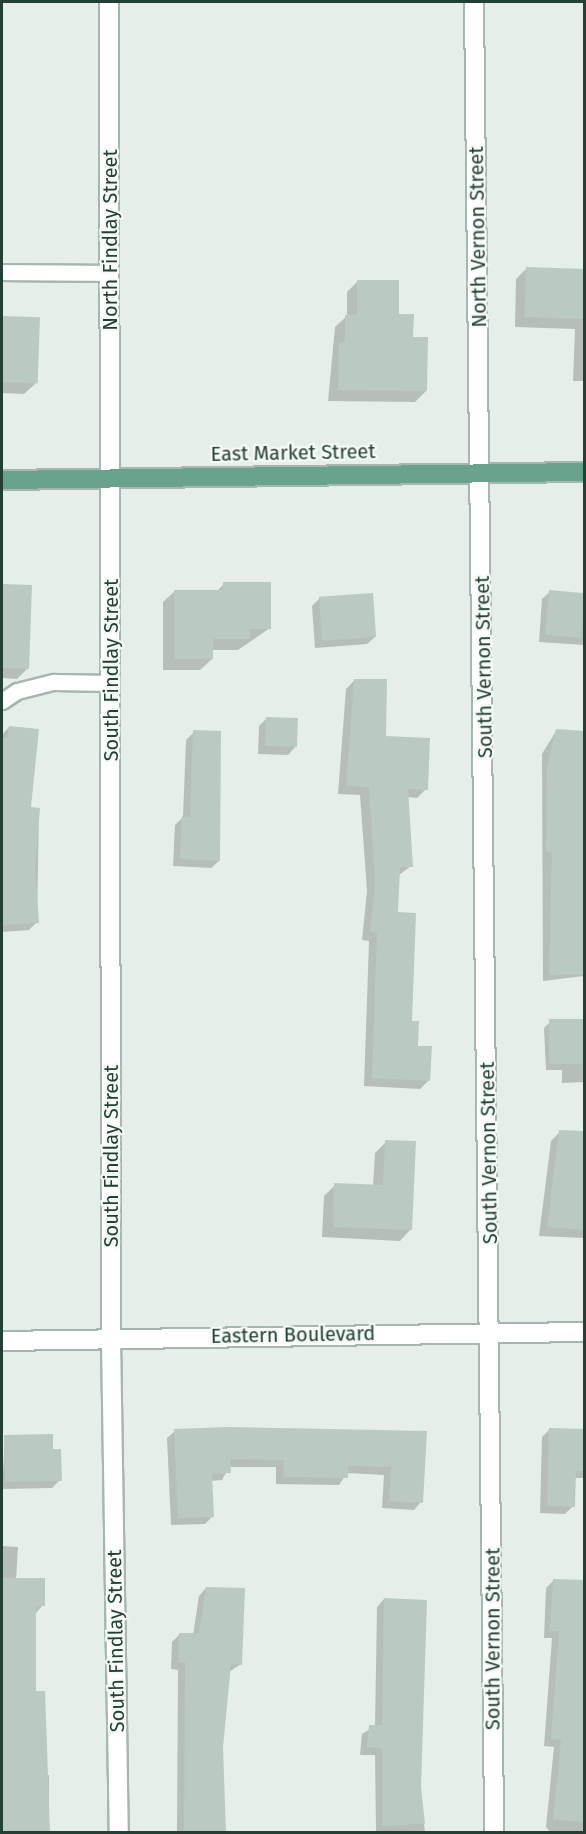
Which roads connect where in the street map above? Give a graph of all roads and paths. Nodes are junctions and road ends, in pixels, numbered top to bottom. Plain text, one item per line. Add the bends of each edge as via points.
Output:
1 (109, 2) edge
2 (474, 2) edge
3 (2, 272) edge
4 (110, 273) junction
5 (585, 472) edge
6 (482, 473) junction
7 (111, 478) junction
8 (2, 480) edge
9 (111, 683) junction
10 (2, 701) edge
11 (490, 1331) junction
12 (585, 1332) edge
13 (111, 1338) junction
14 (2, 1341) edge
15 (119, 1833) edge
16 (494, 1833) edge

1 - 4 street, North Findlay Street
2 - 6 street, North Vernon Street
3 - 4 lane
4 - 7 street, North Findlay Street
5 - 6 main road, East Market Street
6 - 7 main road, East Market Street
6 - 11 street, South Vernon Street
7 - 8 main road, East Market Street
7 - 9 street, South Findlay Street
9 - 10 lane via 54,682 17,691
9 - 13 street, South Findlay Street
11 - 12 street, Eastern Boulevard
11 - 13 street, Eastern Boulevard
11 - 16 street, South Vernon Street
13 - 14 street, Eastern Boulevard
13 - 15 street, South Findlay Street

